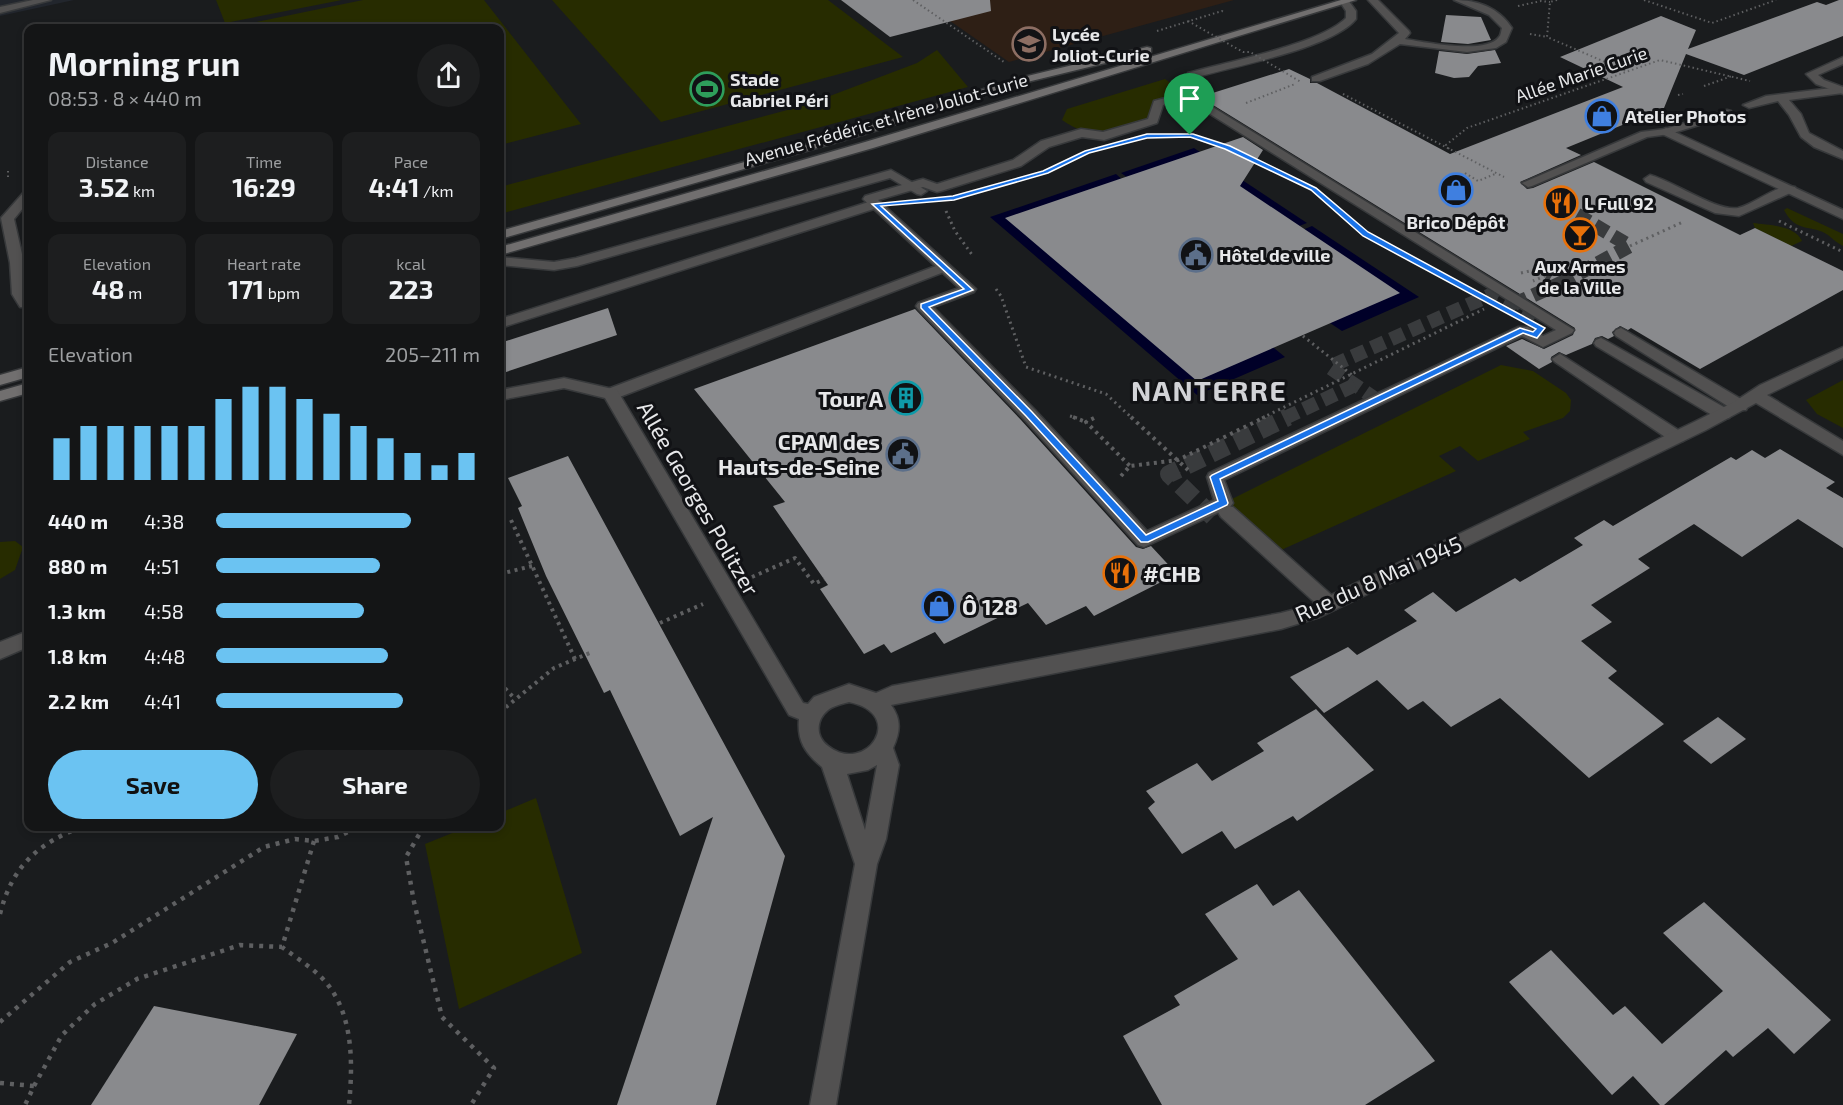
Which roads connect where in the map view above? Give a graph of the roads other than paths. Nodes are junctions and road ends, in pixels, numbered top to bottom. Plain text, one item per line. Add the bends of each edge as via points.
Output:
1 (46, 0) edge
2 (1325, 0) edge
3 (1372, 0) edge
4 (1459, 0) edge
5 (1348, 1) edge
6 (0, 10) edge
7 (1398, 40) junction
8 (1843, 60) edge
9 (1316, 79) road end
10 (1194, 88) dead end
11 (1842, 91) edge
12 (1782, 98) junction
13 (1749, 105) dead end
14 (1727, 113) dead end
15 (1666, 132) junction
16 (1843, 155) edge
17 (1650, 179) dead end
18 (1528, 183) dead end
19 (1791, 190) junction
20 (921, 191) dead end
21 (24, 199) edge
22 (875, 204) junction
23 (1843, 215) edge
24 (504, 234) edge
25 (504, 250) edge
26 (504, 261) edge
27 (944, 267) junction
28 (24, 302) edge
29 (504, 323) edge
30 (1620, 333) dead end
31 (1601, 342) dead end
32 (1843, 352) edge
33 (1560, 359) dead end
34 (24, 373) edge
35 (0, 380) edge
36 (24, 389) edge
37 (504, 394) edge
38 (611, 394) junction
39 (0, 396) edge
40 (1748, 401) junction
41 (1723, 414) junction
42 (1677, 437) junction
43 (1843, 449) edge
44 (1227, 512) tunnel mouth
45 (1329, 604) junction
46 (24, 641) edge
47 (0, 651) edge
48 (877, 702) junction
49 (811, 714) junction
50 (882, 748) junction
51 (831, 762) junction
52 (866, 864) junction
53 (823, 1105) edge

1 - 6 street
2 - 24 main road, Avenue Frédéric et Irène Joliot-Curie via 1171,44 1019,81 858,133
3 - 7 street via 1405,33
4 - 7 street via 1502,18 1507,28 1503,40 1478,49
5 - 10 street via 1351,19 1341,29 1318,40 1192,75 1188,82
5 - 25 main road, Avenue Frédéric et Irène Joliot-Curie
7 - 9 street via 1359,65
8 - 11 street via 1811,74
11 - 12 street
12 - 13 street
12 - 16 street via 1796,114 1805,135
14 - 15 street
15 - 18 street via 1645,134
15 - 19 street
17 - 19 street via 1720,210 1739,212
19 - 23 street
20 - 26 street via 891,174 577,262 554,267
21 - 28 street via 7,218 19,294
22 - 27 street
22 - 27 street via 869,199 923,183 937,188 1017,163 1045,144 1081,132 1104,136 1153,121 1158,104 1188,94 1567,330 1543,342 1523,330 1215,477 1224,503 1144,540 923,306 969,290
22 - 29 street
27 - 38 street
30 - 40 street
31 - 41 street
32 - 40 street, Rue du 8 Mai 1945 via 1765,388
33 - 42 street
34 - 35 main road
36 - 39 main road
37 - 38 street, Allée Georges Politzer via 564,382
38 - 49 street, Allée Georges Politzer via 796,709
40 - 41 street, Rue du 8 Mai 1945
40 - 43 street
41 - 42 street, Rue du 8 Mai 1945
42 - 45 street, Rue du 8 Mai 1945
44 - 45 street
45 - 48 street, Rue du 8 Mai 1945 via 1281,621 892,695
46 - 47 street
48 - 49 street via 864,695 834,695
48 - 50 street via 889,723
49 - 51 street via 807,728 810,742 818,754
50 - 51 street via 859,763
50 - 52 street via 888,765 875,839
51 - 52 street
52 - 53 street

